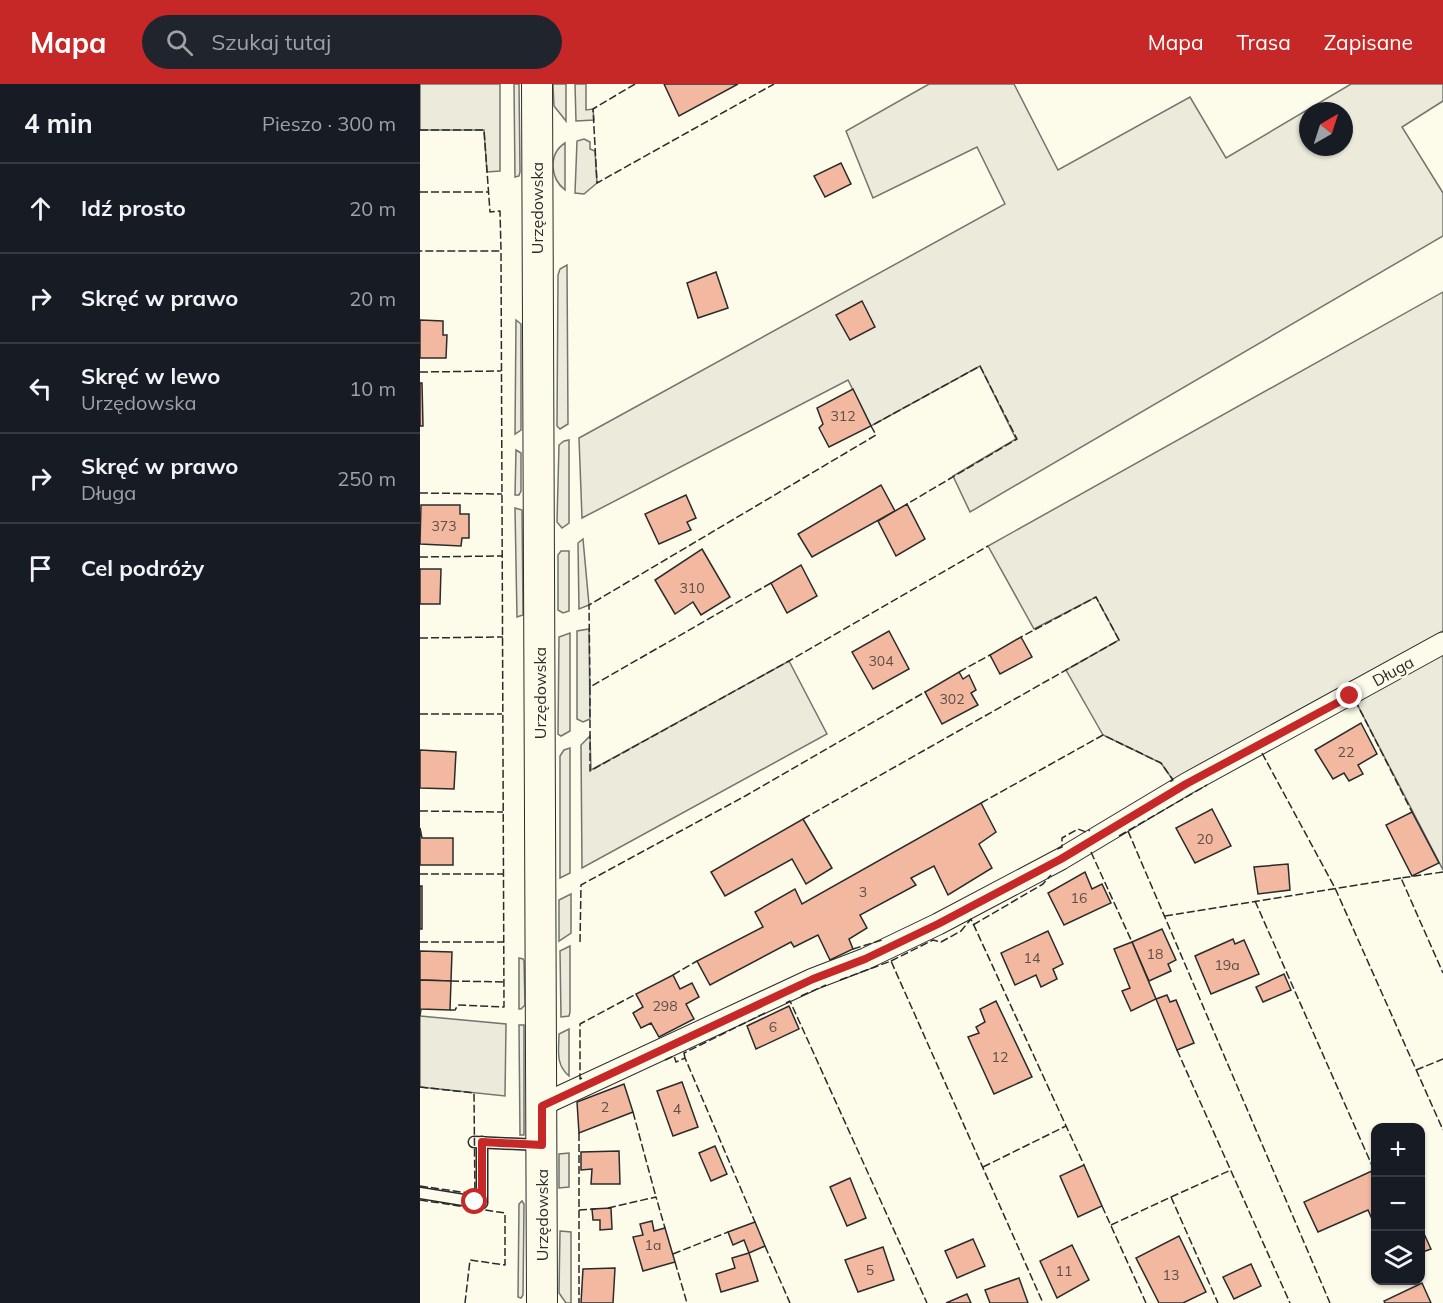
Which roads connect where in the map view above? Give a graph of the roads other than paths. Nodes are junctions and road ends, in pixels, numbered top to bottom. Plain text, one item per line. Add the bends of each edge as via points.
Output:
1 (537, 84) edge
2 (1443, 644) edge
3 (542, 1106) junction
4 (542, 1145) junction
5 (420, 1193) edge
6 (542, 1303) edge

1 - 3 street, Urzędowska
2 - 3 street, Długa via 938,924
3 - 4 street, Urzędowska
4 - 5 lane via 478,1142 482,1203
4 - 6 street, Urzędowska

